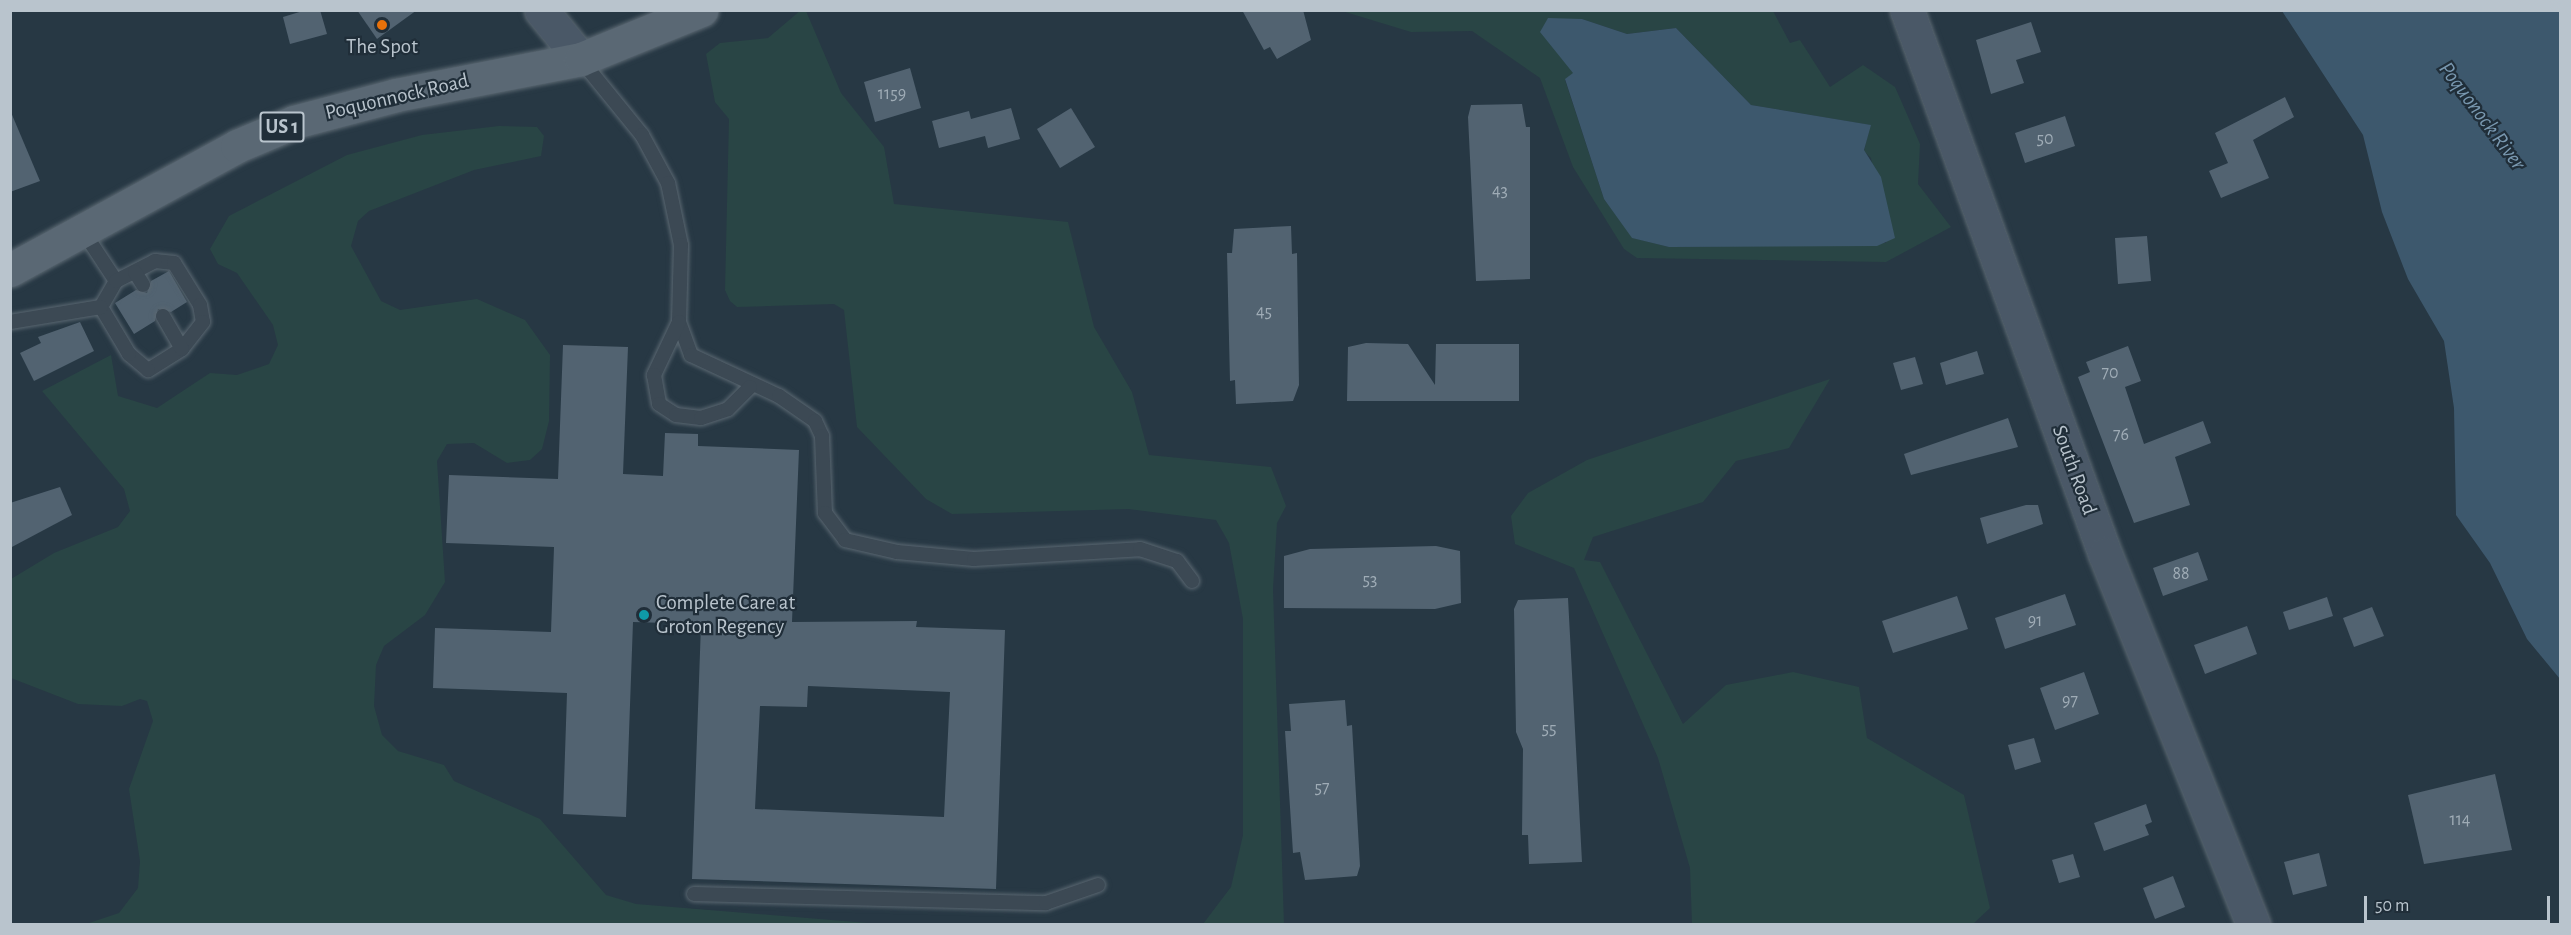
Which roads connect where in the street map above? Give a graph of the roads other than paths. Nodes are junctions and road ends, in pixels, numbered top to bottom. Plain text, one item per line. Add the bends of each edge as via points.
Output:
1 (541, 10) edge
2 (701, 10) edge
3 (1907, 10) edge
4 (581, 59) junction
5 (83, 231) junction
6 (10, 270) edge
7 (135, 272) junction
8 (116, 281) junction
9 (143, 285) dead end
10 (101, 307) junction
11 (163, 316) dead end
12 (10, 322) edge
13 (679, 322) junction
14 (182, 349) junction
15 (750, 387) junction
16 (1192, 581) dead end
17 (1098, 885) dead end
18 (694, 894) dead end
19 (2253, 924) edge

1 - 4 main road
2 - 4 main road, Poquonnock Road / US 1
3 - 19 main road, South Road via 2105,554
4 - 5 main road, Poquonnock Road / US 1 via 396,95 294,122 237,146
4 - 13 lane via 642,135 668,183 681,245
5 - 6 main road, Poquonnock Road / US 1
5 - 8 lane
7 - 8 lane
7 - 9 lane
7 - 14 lane via 155,261 174,263 200,305 203,322
8 - 10 lane
10 - 12 lane
10 - 14 lane via 129,354 148,370
11 - 14 lane
13 - 15 lane via 691,355
13 - 15 lane via 654,375 660,404 676,414 701,418 728,409
15 - 16 lane via 779,396 815,421 822,436 825,513 845,540 897,552 974,559 1140,549 1177,561
17 - 18 lane via 1046,903

